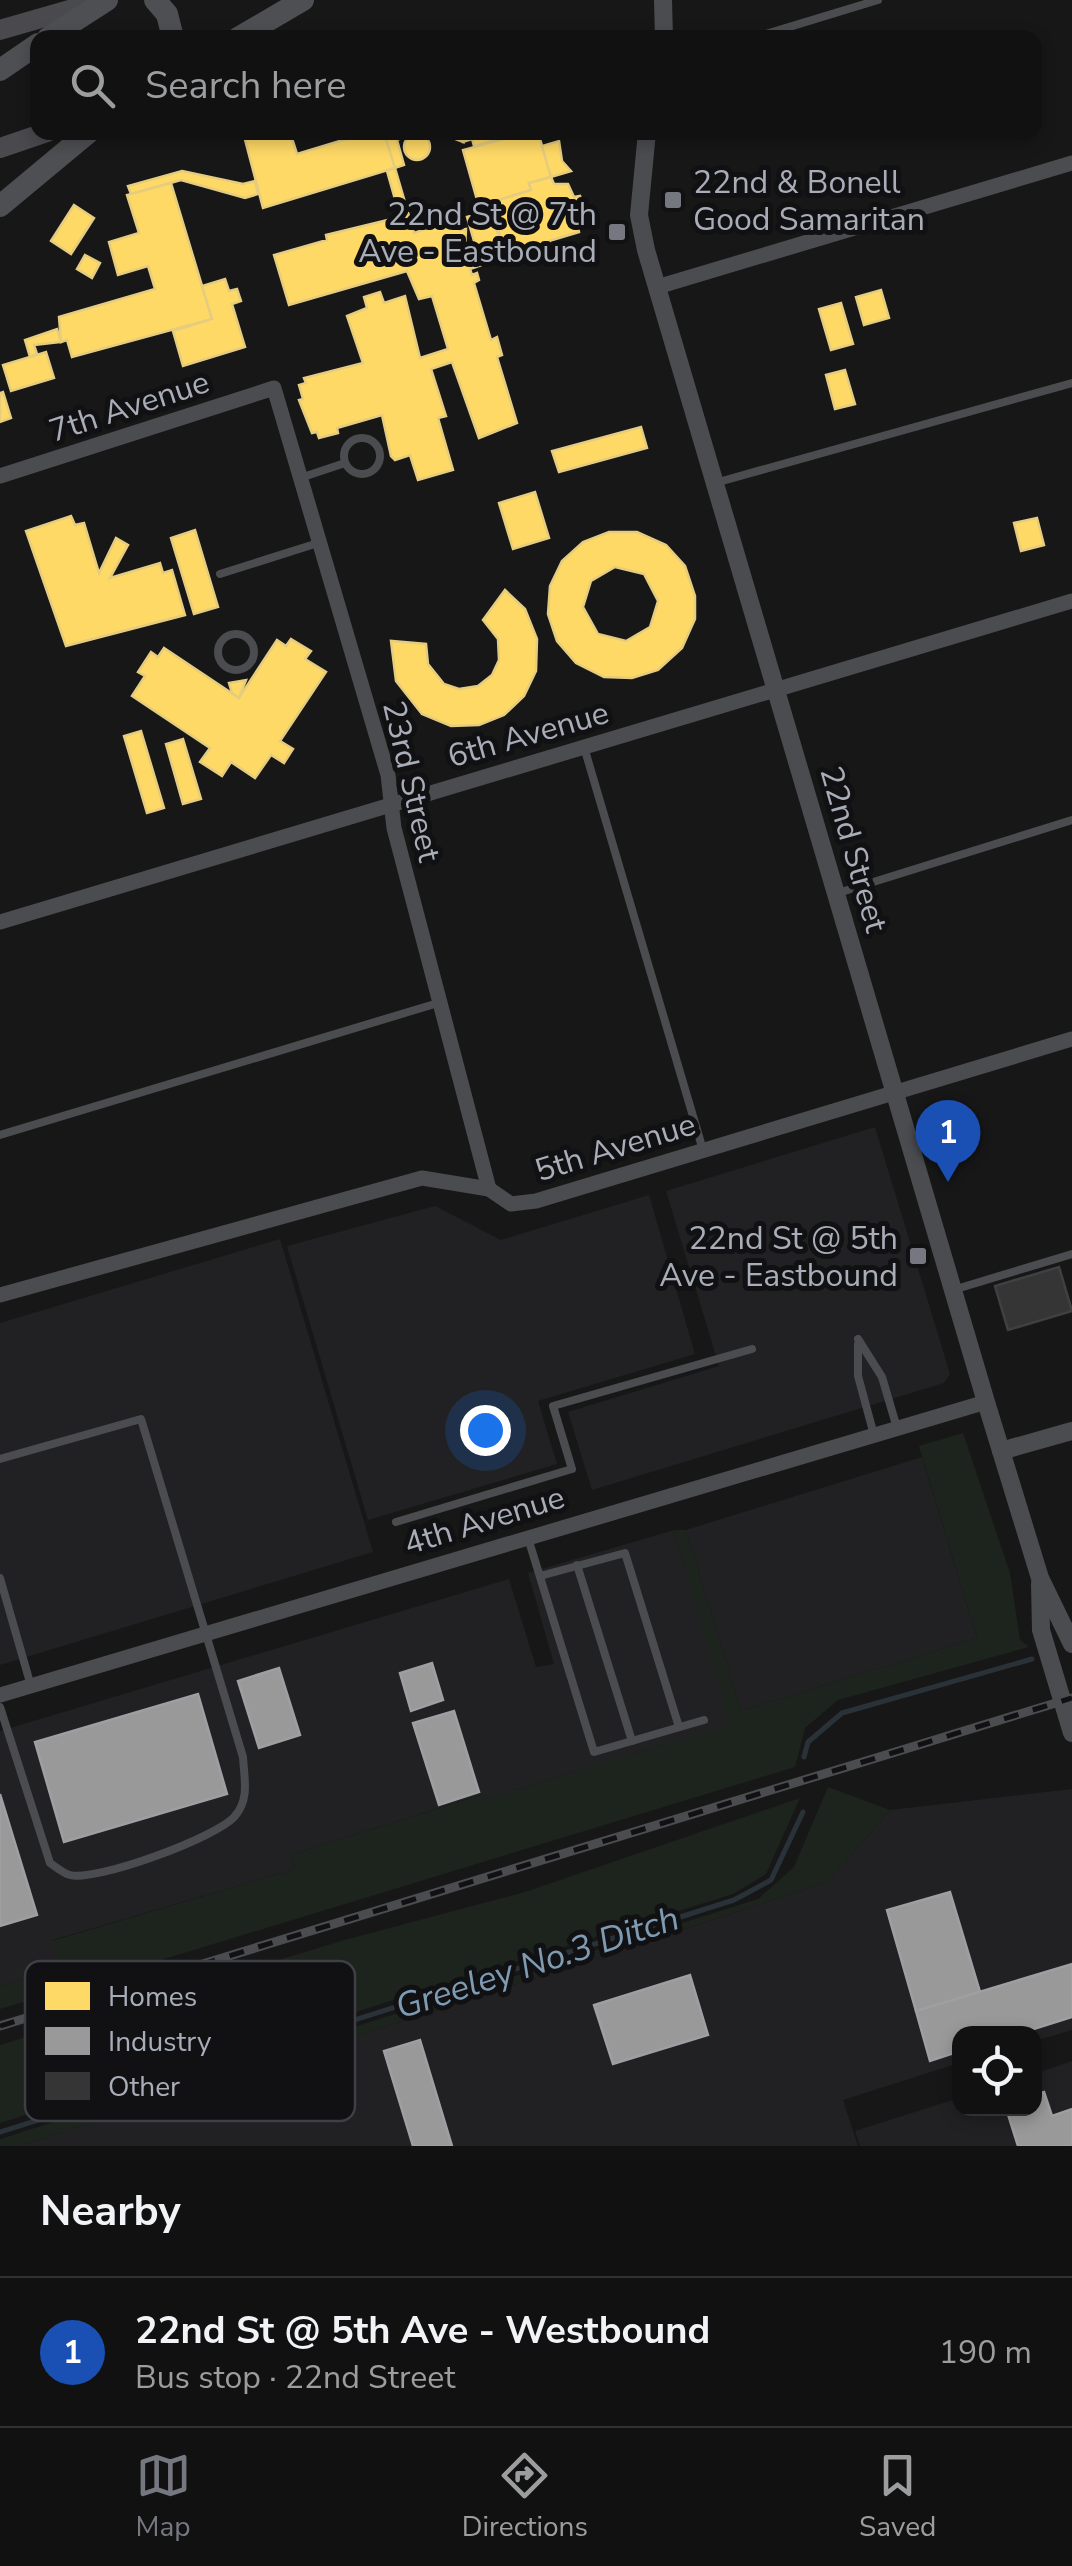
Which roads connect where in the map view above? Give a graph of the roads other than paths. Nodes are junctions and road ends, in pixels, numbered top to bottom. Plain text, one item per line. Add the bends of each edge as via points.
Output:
1 (105, 0) edge
2 (155, 0) edge
3 (303, 0) edge
4 (663, 0) edge
5 (878, 0) edge
6 (852, 4) edge
7 (0, 30) edge
8 (60, 30) edge
9 (171, 30) edge
10 (252, 30) edge
11 (664, 30) edge
12 (776, 30) edge
13 (30, 49) edge
14 (0, 70) edge
15 (30, 138) edge
16 (79, 140) edge
17 (646, 140) edge
18 (0, 148) edge
19 (1072, 163) edge
20 (0, 206) edge
21 (658, 287) junction
22 (1072, 383) edge
23 (274, 388) joint
24 (345, 463) junction
25 (0, 476) edge
26 (300, 478) junction
27 (715, 483) junction
28 (318, 543) junction
29 (220, 574) dead end
30 (1072, 601) edge
31 (230, 634) joint
32 (776, 689) junction
33 (584, 747) junction
34 (391, 802) junction
35 (1072, 820) edge
36 (836, 894) junction
37 (1, 919) edge
38 (438, 1003) junction
39 (1072, 1039) edge
40 (893, 1092) junction
41 (0, 1135) edge
42 (703, 1150) junction
43 (490, 1188) junction
44 (1072, 1254) edge
45 (952, 1290) junction
46 (0, 1296) edge
47 (752, 1349) dead end
48 (986, 1402) junction
49 (897, 1428) junction
50 (1072, 1430) edge
51 (874, 1435) junction
52 (1001, 1451) junction
53 (0, 1459) edge
54 (396, 1522) dead end
55 (528, 1538) junction
56 (577, 1565) junction
57 (540, 1576) junction
58 (0, 1578) edge
59 (1040, 1578) junction
60 (207, 1634) junction
61 (1072, 1644) edge
62 (31, 1686) junction
63 (0, 1695) edge
64 (0, 1707) edge
65 (704, 1720) dead end
66 (679, 1727) junction
67 (1072, 1733) edge
68 (632, 1741) junction

1 - 7 main road
1 - 8 main road
2 - 9 main road
3 - 10 main road
4 - 11 street
5 - 6 lane
6 - 12 lane
13 - 14 main road
15 - 18 main road
16 - 20 main road
17 - 21 street, 22nd Street via 639,215
19 - 21 street
21 - 27 street, 22nd Street
22 - 27 lane
23 - 25 street, 7th Avenue
23 - 26 street, 23rd Street
24 - 24 lane via 344,451 357,439 378,448 378,465 369,473 352,472
24 - 26 lane
26 - 28 street, 23rd Street
27 - 32 street, 22nd Street
28 - 29 lane
28 - 34 street, 23rd Street
30 - 32 street, 6th Avenue
31 - 31 lane via 219,644 218,658 228,669 242,670 253,660 254,646
32 - 33 street, 6th Avenue
32 - 36 street, 22nd Street
33 - 34 street, 6th Avenue
33 - 42 lane
34 - 37 street, 6th Avenue
34 - 38 street, 23rd Street
35 - 36 lane
36 - 40 street, 22nd Street
38 - 41 lane
38 - 43 street, 23rd Street
39 - 40 street, 5th Avenue
40 - 42 street, 5th Avenue
40 - 45 street, 22nd Street
42 - 43 street, 5th Avenue via 536,1200 512,1204
43 - 46 street, 5th Avenue via 422,1178
44 - 45 lane
45 - 48 street, 22nd Street
47 - 54 lane via 554,1406 572,1469
48 - 49 street, 4th Avenue
48 - 52 street, 22nd Street
49 - 51 street, 4th Avenue
49 - 51 lane via 882,1378 858,1339 858,1376
50 - 52 street
51 - 55 street, 4th Avenue
52 - 59 street, 22nd Street
53 - 60 lane via 141,1419
55 - 57 lane
55 - 60 street, 4th Avenue
56 - 57 lane
56 - 66 lane via 624,1553
56 - 68 lane
57 - 68 lane via 594,1752
58 - 62 lane
59 - 61 street, 22nd Street
59 - 67 street, 22nd Street via 1040,1630
60 - 62 street, 4th Avenue
60 - 64 lane via 242,1756 246,1794 234,1818 180,1846 100,1873 71,1876 50,1864
62 - 63 street, 4th Avenue
65 - 66 lane
66 - 68 lane

